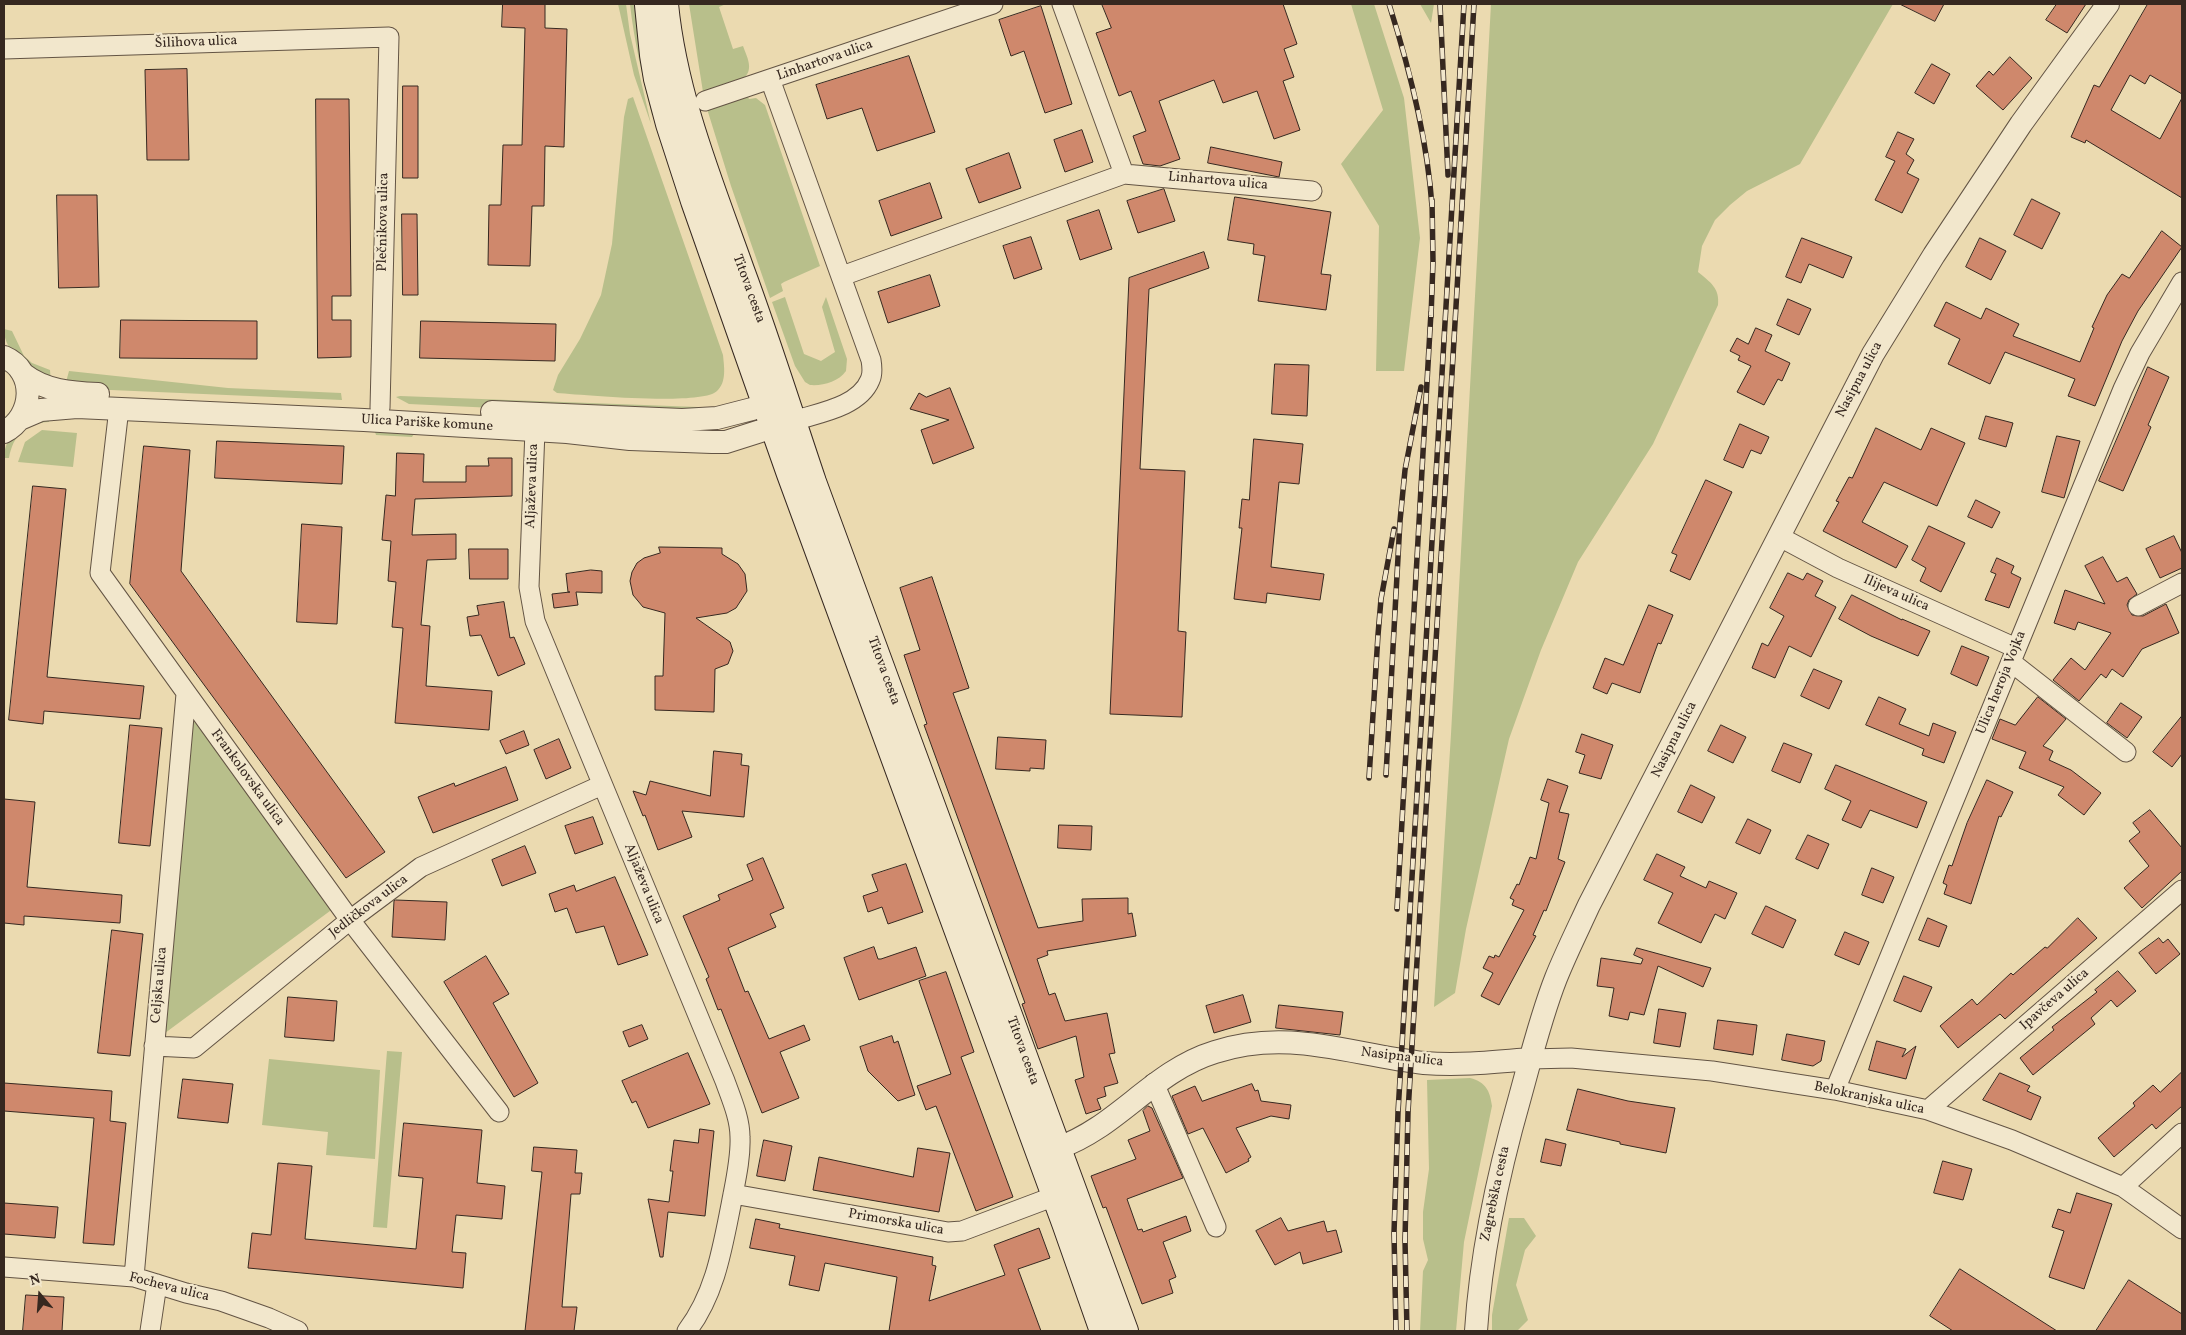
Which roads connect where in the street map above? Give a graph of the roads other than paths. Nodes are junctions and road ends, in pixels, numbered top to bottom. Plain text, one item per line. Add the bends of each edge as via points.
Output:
1 (648, 4) edge
2 (665, 4) edge
3 (993, 4) edge
4 (1062, 4) edge
5 (2108, 4) edge
6 (389, 37) joint
7 (4, 50) edge
8 (770, 79) junction
9 (705, 101) dead end
10 (1124, 174) junction
11 (1312, 191) dead end
12 (842, 276) junction
13 (2182, 282) edge
14 (5, 356) edge
15 (23, 374) junction
16 (119, 408) junction
17 (380, 408) junction
18 (780, 414) junction
19 (12, 426) edge
20 (535, 430) junction
21 (1778, 536) junction
22 (2182, 583) edge
23 (2138, 606) dead end
24 (2013, 655) junction
25 (186, 694) junction
26 (2126, 752) dead end
27 (602, 785) junction
28 (2182, 890) edge
29 (350, 920) junction
30 (154, 1046) junction
31 (1530, 1059) junction
32 (1154, 1083) junction
33 (1835, 1090) junction
34 (1928, 1110) junction
35 (499, 1112) dead end
36 (2182, 1133) edge
37 (1058, 1148) junction
38 (2123, 1187) junction
39 (733, 1194) junction
40 (1055, 1196) junction
41 (1216, 1228) dead end
42 (2182, 1229) edge
43 (4, 1267) edge
44 (134, 1277) junction
45 (157, 1284) junction
46 (150, 1331) edge
47 (298, 1331) edge
48 (687, 1331) edge
49 (1102, 1331) edge
50 (1125, 1331) edge
51 (1476, 1331) edge

1 - 18 main road, Titova cesta via 653,55 669,124 694,201
2 - 18 main road, Titova cesta via 673,59 693,134
3 - 8 street, Linhartova ulica
4 - 10 street
5 - 21 street, Nasipna ulica via 2021,124 1934,254 1872,354
6 - 7 street, Šilihova ulica
6 - 17 street, Plečnikova ulica
8 - 9 street
8 - 12 street, Linhartova ulica
10 - 11 street, Linhartova ulica
10 - 12 street, Linhartova ulica
12 - 18 street, Linhartova ulica via 872,360 871,379 857,397 824,411
13 - 24 street, Ulica heroja Vojka via 2123,389
14 - 15 street
15 - 17 street via 43,387 91,394
15 - 19 street via 29,396 26,409
16 - 19 street, Ulica Pariške komune via 41,410
16 - 20 street, Ulica Pariške komune
16 - 25 street, Frankolovska ulica via 100,573
17 - 18 street via 682,420
18 - 20 street, Ulica Pariške komune via 726,442 630,439
18 - 37 main road, Titova cesta
18 - 40 main road, Titova cesta via 793,484
20 - 27 street, Aljaževa ulica via 531,600 542,640
21 - 24 street, Ilijeva ulica
21 - 31 street, Nasipna ulica via 1589,905 1556,977
22 - 23 street
24 - 26 street, Ilijeva ulica
24 - 33 street, Ulica heroja Vojka
25 - 29 street, Frankolovska ulica
25 - 30 street, Celjska ulica
27 - 29 street, Jedličkova ulica via 421,867
27 - 39 street, Aljaževa ulica via 736,1112 740,1135
28 - 34 street, Ipavčeva ulica
29 - 30 street, Jedličkova ulica via 194,1048
29 - 35 street, Frankolovska ulica
30 - 44 street, Celjska ulica
31 - 32 street, Nasipna ulica via 1424,1063 1296,1042 1265,1042 1235,1046 1194,1058
31 - 33 street, Belokranjska ulica via 1570,1058 1712,1071
31 - 51 street, Zagrebška cesta via 1488,1225
32 - 37 street, Nasipna ulica via 1104,1123
32 - 41 street
33 - 34 street, Belokranjska ulica
34 - 38 street, Belokranjska ulica via 2012,1140
36 - 38 street
37 - 50 main road, Titova cesta
38 - 42 street, Belokranjska ulica
39 - 40 street, Primorska ulica via 948,1232 962,1232
39 - 48 street, Aljaževa ulica via 718,1267 707,1298
40 - 49 main road, Titova cesta
43 - 44 street, Focheva ulica
44 - 45 street, Focheva ulica
45 - 46 street
45 - 47 street, Focheva ulica via 221,1301

